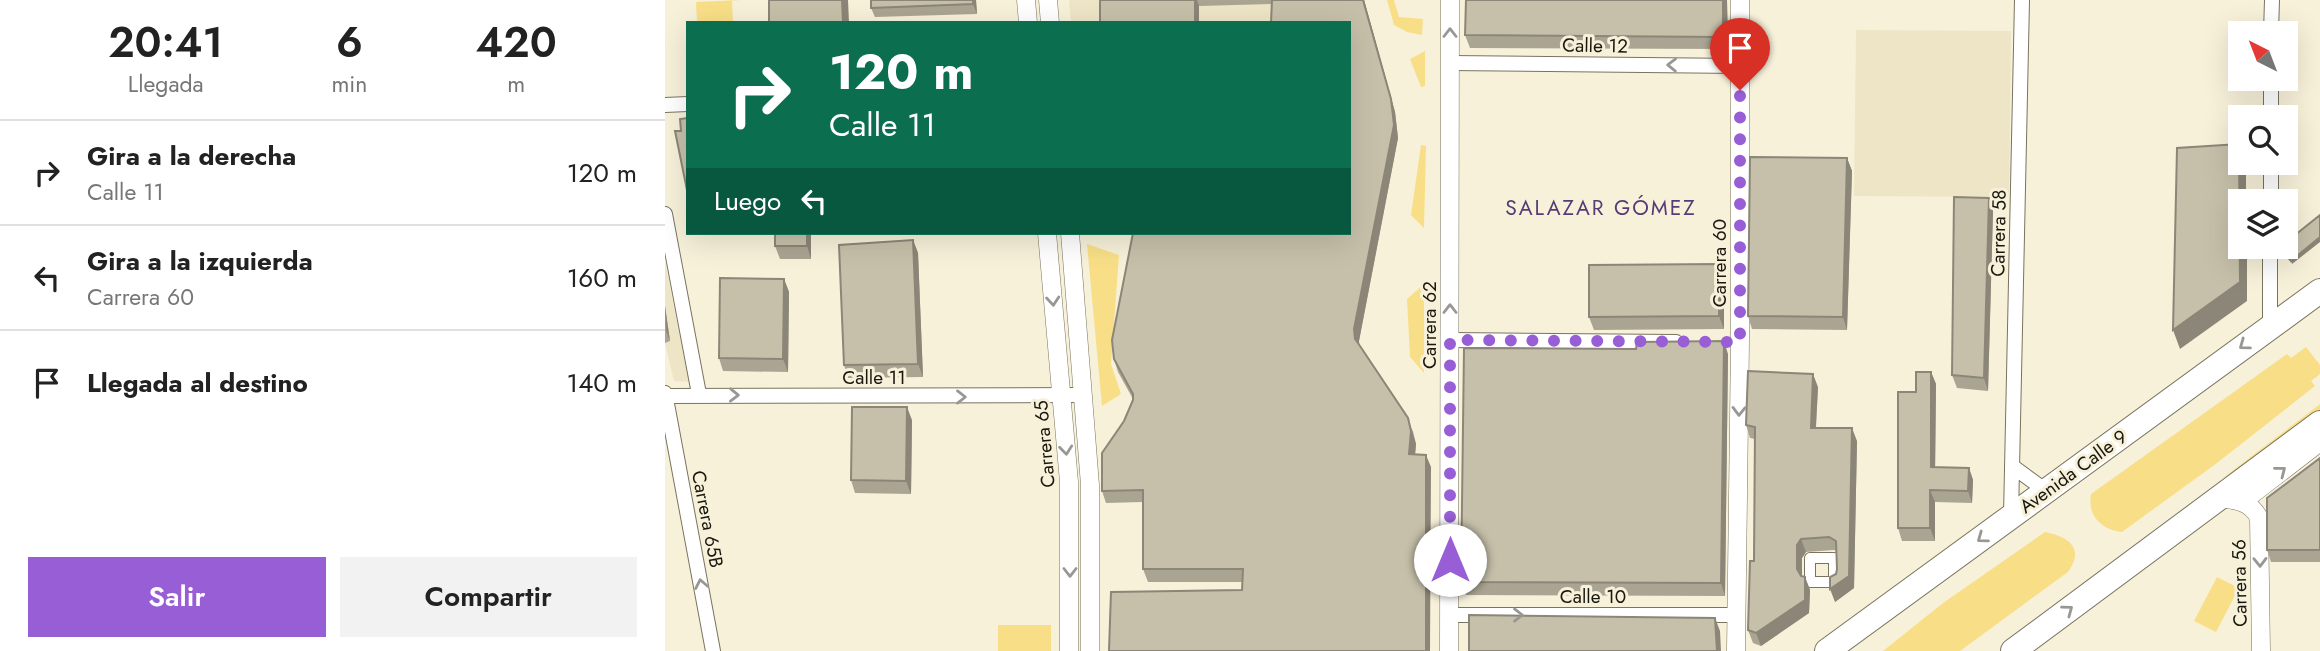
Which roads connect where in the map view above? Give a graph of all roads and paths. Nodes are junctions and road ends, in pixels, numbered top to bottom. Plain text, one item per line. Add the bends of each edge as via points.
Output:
1 (1026, 0) edge
2 (1048, 0) edge
3 (1450, 0) edge
4 (1740, 0) edge
5 (2022, 0) edge
6 (2272, 0) edge
7 (1028, 21) edge
8 (1050, 21) edge
9 (2271, 21) edge
10 (1450, 63) junction
11 (1740, 66) junction
12 (686, 104) edge
13 (665, 105) edge
14 (665, 214) edge
15 (1047, 235) edge
16 (1070, 235) edge
17 (2270, 259) edge
18 (2320, 291) edge
19 (2270, 327) junction
20 (1450, 340) junction
21 (1686, 342) edge
22 (699, 394) junction
23 (665, 395) edge
24 (1083, 395) junction
25 (1061, 397) junction
26 (2320, 423) edge
27 (2320, 442) edge
28 (2012, 466) junction
29 (2046, 491) junction
30 (2231, 500) junction
31 (2011, 516) junction
32 (1449, 615) junction
33 (1736, 615) junction
34 (713, 651) edge
35 (1069, 651) edge
36 (1090, 651) edge
37 (1449, 651) edge
38 (1736, 651) edge
39 (1826, 651) edge
40 (2013, 651) edge
41 (2261, 651) edge

1 - 7 street
2 - 8 street
10 -> 3 street, Carrera 62
4 - 11 street, Carrera 60
5 - 28 street, Carrera 58
6 - 9 street
11 -> 10 street, Calle 12
20 -> 10 street, Carrera 62
11 -> 33 street, Carrera 60 via 1734,342
12 - 13 street
14 - 22 street
15 -> 25 street, Carrera 65
16 - 24 street
17 - 19 street
18 - 19 highway, Avenida Calle 9
19 -> 29 highway, Avenida Calle 9
20 - 21 street
20 - 32 street, Carrera 62
22 - 23 street, Calle 11
22 -> 25 street, Calle 11
34 -> 23 street, Carrera 65B
24 - 25 street, Calle 11
24 - 36 street via 1091,518
25 -> 35 street, Carrera 65 via 1070,503
26 - 30 highway
30 -> 27 street
28 - 29 street
28 - 31 street, Carrera 58
29 - 31 highway, Avenida Calle 9
40 -> 30 highway
30 -> 41 street, Carrera 56 via 2253,509 2259,524
31 -> 39 highway, Avenida Calle 9
32 -> 33 street, Calle 10
32 - 37 street, Carrera 62
33 - 38 street, Carrera 60

